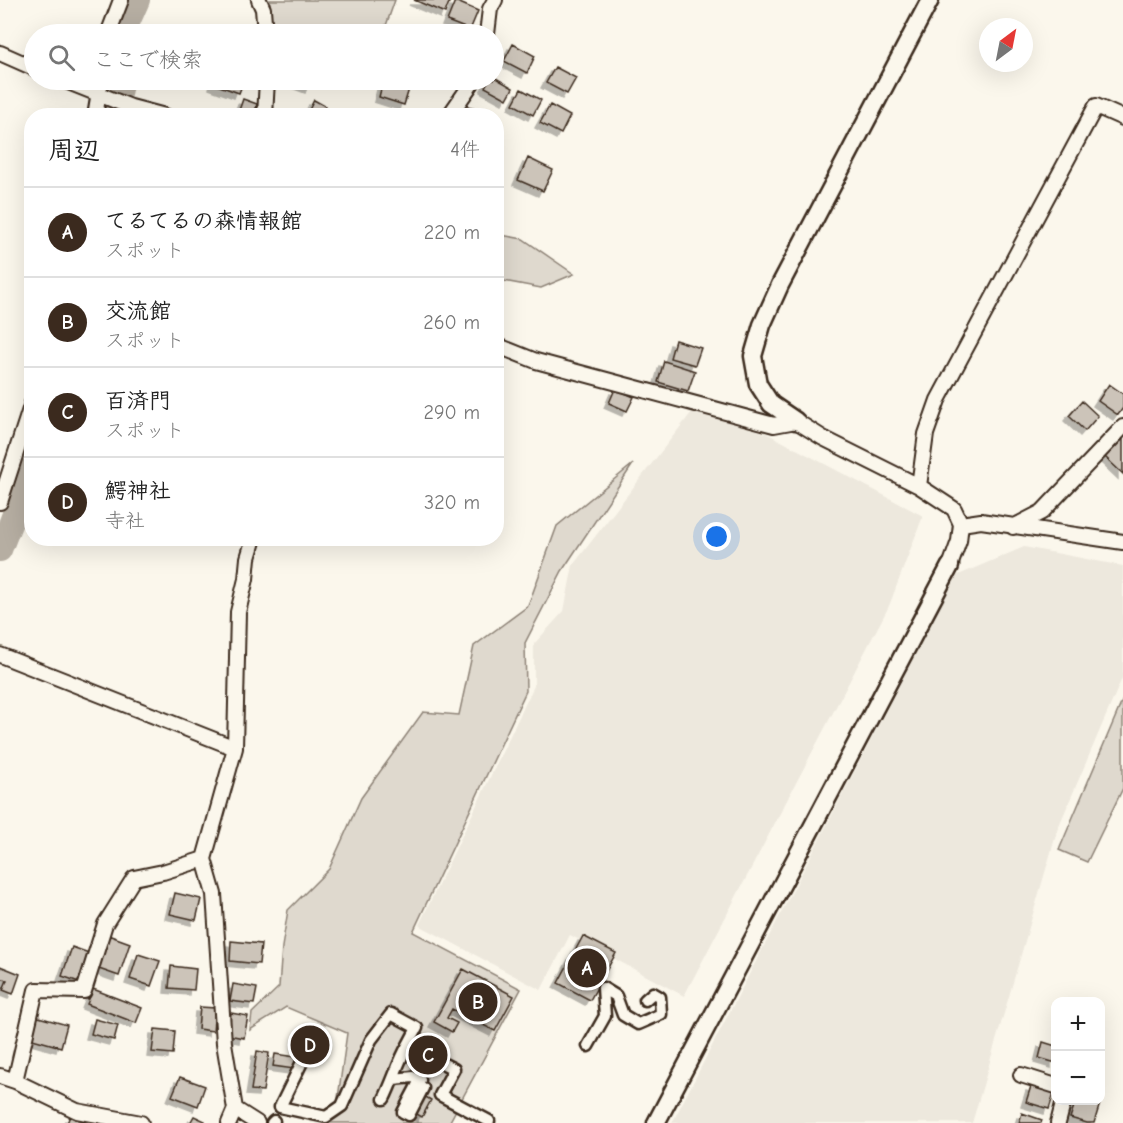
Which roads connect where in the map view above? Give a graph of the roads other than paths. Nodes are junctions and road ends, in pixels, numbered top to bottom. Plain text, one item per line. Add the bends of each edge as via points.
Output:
1 (121, 0) edge
2 (259, 0) edge
3 (495, 0) edge
4 (925, 2) edge
5 (112, 24) edge
6 (264, 24) edge
7 (488, 24) edge
8 (0, 53) edge
9 (24, 64) edge
10 (87, 90) edge
11 (100, 90) edge
12 (266, 90) edge
13 (467, 90) edge
14 (99, 95) junction
15 (97, 108) edge
16 (125, 108) edge
17 (265, 108) edge
18 (455, 108) edge
19 (1123, 118) edge
20 (504, 348) edge
21 (796, 421) junction
22 (1123, 427) edge
23 (24, 428) edge
24 (919, 486) junction
25 (0, 502) edge
26 (961, 524) junction
27 (1013, 527) junction
28 (1123, 542) edge
29 (252, 546) edge
30 (950, 566) joint
31 (0, 655) edge
32 (235, 748) junction
33 (204, 859) junction
34 (645, 1000) dead end
35 (408, 1045) junction
36 (588, 1046) dead end
37 (306, 1054) dead end
38 (1020, 1075) dead end
39 (0, 1076) edge
40 (394, 1079) junction
41 (15, 1081) junction
42 (1051, 1084) edge
43 (423, 1088) dead end
44 (384, 1099) dead end
45 (1063, 1105) edge
46 (235, 1109) junction
47 (489, 1121) dead end
48 (141, 1123) edge
49 (229, 1123) edge
50 (257, 1123) edge
51 (656, 1123) edge
52 (1058, 1123) edge

1 - 5 street
2 - 6 street
3 - 7 street
4 - 21 street via 762,325 753,356 758,384 771,404
8 - 9 street
10 - 14 street
11 - 14 street
12 - 17 street
13 - 18 street
14 - 15 street
14 - 16 street
19 - 24 street via 1096,106 939,400 926,434
20 - 21 street via 536,361 774,425
21 - 24 street
22 - 27 street via 1042,512
23 - 25 street
24 - 26 street via 954,509
26 - 27 street via 981,521
26 - 30 street
27 - 28 street
29 - 32 street via 238,612
30 - 51 street
31 - 32 street
32 - 33 street
33 - 41 street via 135,878 105,924 84,991 36,990
33 - 46 street via 214,894 224,1043
34 - 36 street via 653,993 660,997 661,1014 638,1024 622,1015 616,996 603,988 605,1016
35 - 37 street via 417,1028 391,1014 371,1040 342,1106 326,1117 280,1107
35 - 40 street
35 - 47 street via 454,1069 440,1095
38 - 42 street
39 - 41 street
40 - 43 street via 420,1080 403,1112 409,1115
40 - 44 street
41 - 48 street via 77,1111
45 - 52 street
46 - 49 street
46 - 50 street

